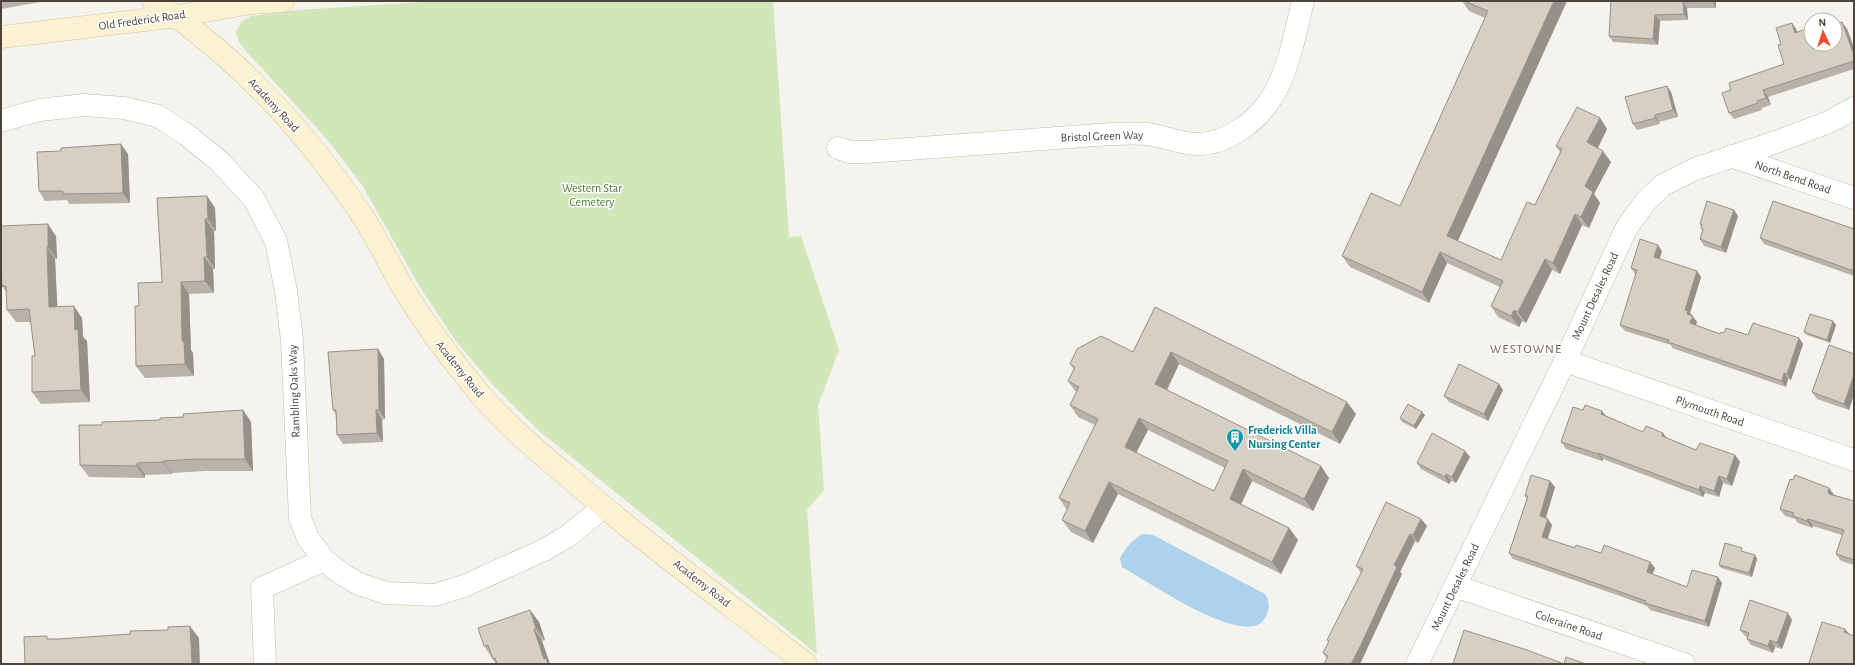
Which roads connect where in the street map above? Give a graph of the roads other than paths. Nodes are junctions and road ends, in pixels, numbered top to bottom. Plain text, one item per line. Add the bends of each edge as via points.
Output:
1 (153, 1) edge
2 (283, 1) edge
3 (1303, 1) edge
4 (178, 16) junction
5 (1, 37) edge
6 (1854, 108) edge
7 (1, 121) edge
8 (838, 148) dead end
9 (1731, 156) junction
10 (1854, 198) edge
11 (1565, 361) junction
12 (1854, 460) edge
13 (603, 507) junction
14 (324, 560) junction
15 (1455, 586) junction
16 (265, 664) edge
17 (806, 664) edge
18 (1417, 664) edge
19 (1684, 664) edge

1 - 4 main road, Academy Road
2 - 4 main road, Old Frederick Road via 251,3
3 - 8 street, Bristol Green Way via 1293,40 1274,93 1248,124 1230,136 1211,143 1195,144 1147,134 1111,134 867,152 850,152
4 - 5 main road, Old Frederick Road
4 - 13 main road, Academy Road via 240,69 301,133 332,172 365,221 402,287 436,339 481,395 529,443
6 - 9 street, Mount Desales Road via 1829,122
7 - 14 street, Rambling Oaks Way via 40,110 84,105 124,108 158,116 188,135 219,161 254,199 276,241 286,291 292,340 300,518 308,538
9 - 10 street, North Bend Road
9 - 11 street, Mount Desales Road via 1695,169 1663,185 1646,201 1628,227
11 - 12 street, Plymouth Road
11 - 15 street, Mount Desales Road
13 - 14 street, Rambling Oaks Way via 568,536 544,550 464,586 435,595 386,593 360,584
13 - 17 main road, Academy Road
14 - 16 street via 262,588
15 - 18 street, Mount Desales Road
15 - 19 street, Coleraine Road

